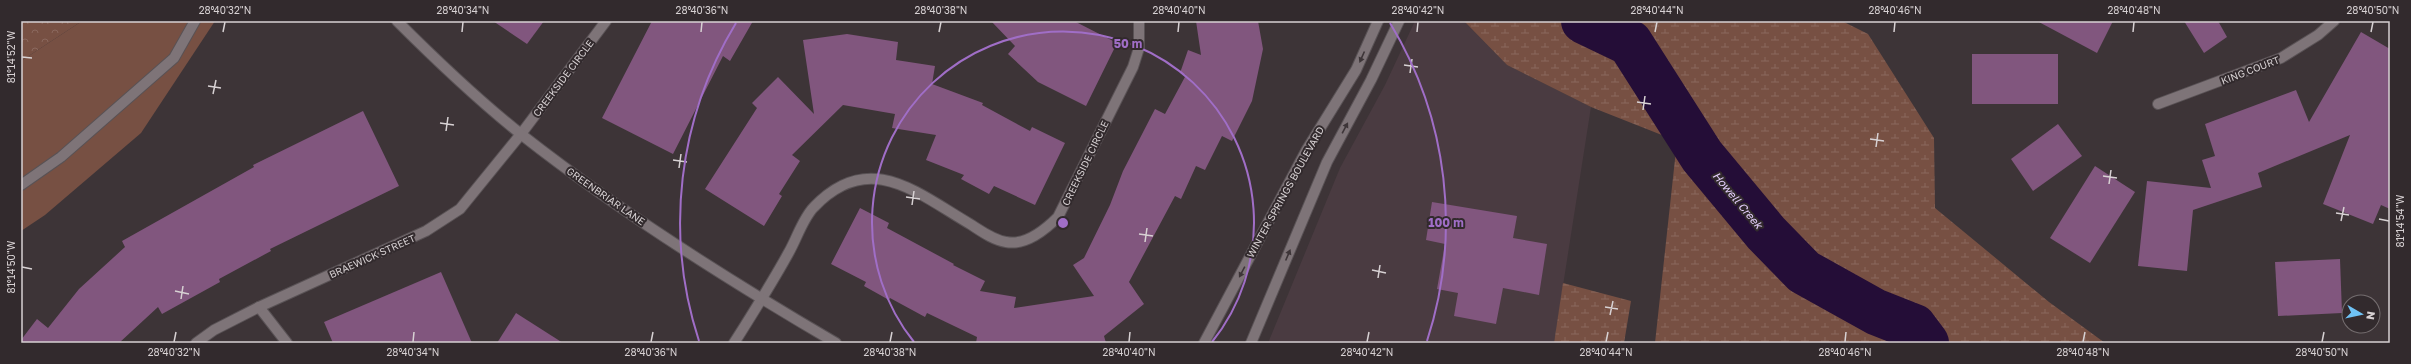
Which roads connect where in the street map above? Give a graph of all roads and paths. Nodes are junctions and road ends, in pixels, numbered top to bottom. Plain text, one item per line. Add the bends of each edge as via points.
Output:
1 (195, 21) edge
2 (397, 21) edge
3 (606, 21) edge
4 (1139, 21) edge
5 (1378, 21) edge
6 (1399, 21) edge
7 (2334, 21) edge
8 (2158, 104) dead end
9 (521, 134) junction
10 (21, 185) edge
11 (762, 300) junction
12 (259, 307) junction
13 (196, 343) edge
14 (287, 343) edge
15 (734, 343) edge
16 (836, 343) edge
17 (1204, 343) edge
18 (1251, 343) edge

1 - 10 street via 174,58 61,157
2 - 9 street, GREENBRIAR LANE via 428,52
3 - 9 street, CREEKSIDE CIRCLE
4 - 11 street, CREEKSIDE CIRCLE via 1139,48 1133,67 1058,217 1044,231 1024,240 1006,242 905,186 876,177 856,180 835,189 813,208
5 -> 17 street, WINTER SPRINGS BOULEVARD via 1356,70 1306,151
18 -> 6 street via 1327,162 1372,80
7 - 8 street, KING COURT via 2318,35 2281,58
9 - 11 street, GREENBRIAR LANE via 596,191
9 - 12 street, BRAEWICK STREET via 460,209 426,231
11 - 15 street, CREEKSIDE CIRCLE
11 - 16 street, GREENBRIAR LANE
12 - 13 street, BRAEWICK STREET via 214,330
12 - 14 street

